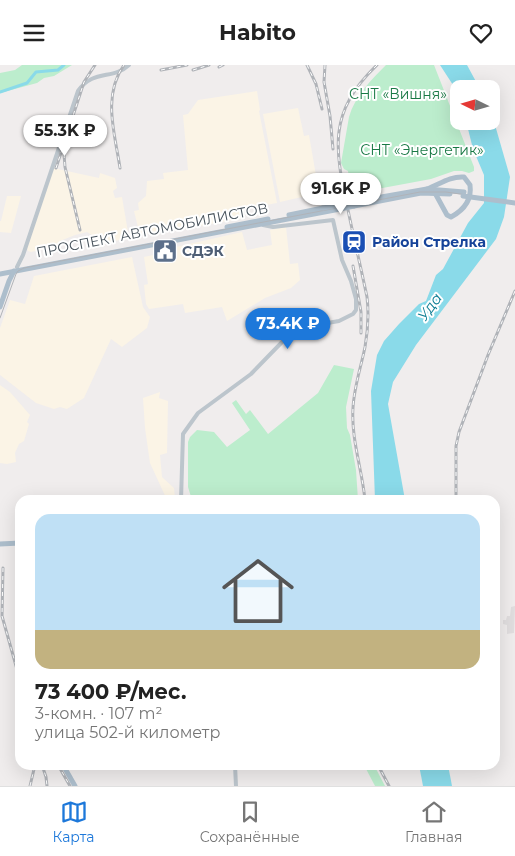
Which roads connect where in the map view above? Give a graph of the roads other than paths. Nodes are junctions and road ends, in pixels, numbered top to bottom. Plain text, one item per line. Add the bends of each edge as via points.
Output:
1 (129, 65) edge
2 (440, 186) junction
3 (435, 193) junction
4 (463, 194) junction
5 (515, 202) edge
6 (354, 204) junction
7 (323, 210) junction
8 (263, 224) junction
9 (16, 269) junction
10 (0, 272) edge
11 (0, 307) edge
12 (181, 495) edge
13 (15, 543) edge
14 (0, 544) edge
15 (67, 770) edge
16 (236, 770) edge
17 (75, 786) edge
18 (236, 786) edge

1 - 9 street via 122,71 84,82 78,91
2 - 3 main road via 454,177 464,177 470,185 470,200 461,211 449,217
2 - 4 main road, ПРОСПЕКТ АВТОМОБИЛИСТОВ
2 - 6 main road, ПРОСПЕКТ АВТОМОБИЛИСТОВ
3 - 4 main road, ПРОСПЕКТ АВТОМОБИЛИСТОВ
3 - 6 main road, ПРОСПЕКТ АВТОМОБИЛИСТОВ
4 - 5 main road, ПРОСПЕКТ АВТОМОБИЛИСТОВ, bridge
6 - 7 main road, ПРОСПЕКТ АВТОМОБИЛИСТОВ, bridge
7 - 8 main road, ПРОСПЕКТ АВТОМОБИЛИСТОВ
7 - 9 main road, ПРОСПЕКТ АВТОМОБИЛИСТОВ
8 - 9 main road, ПРОСПЕКТ АВТОМОБИЛИСТОВ
8 - 12 street via 273,227 333,220 356,307 353,314 339,321 316,325 284,340 251,374 198,413 183,434
9 - 10 main road, ПРОСПЕКТ АВТОМОБИЛИСТОВ
9 - 11 main road
13 - 14 main road
15 - 17 main road
16 - 18 street

